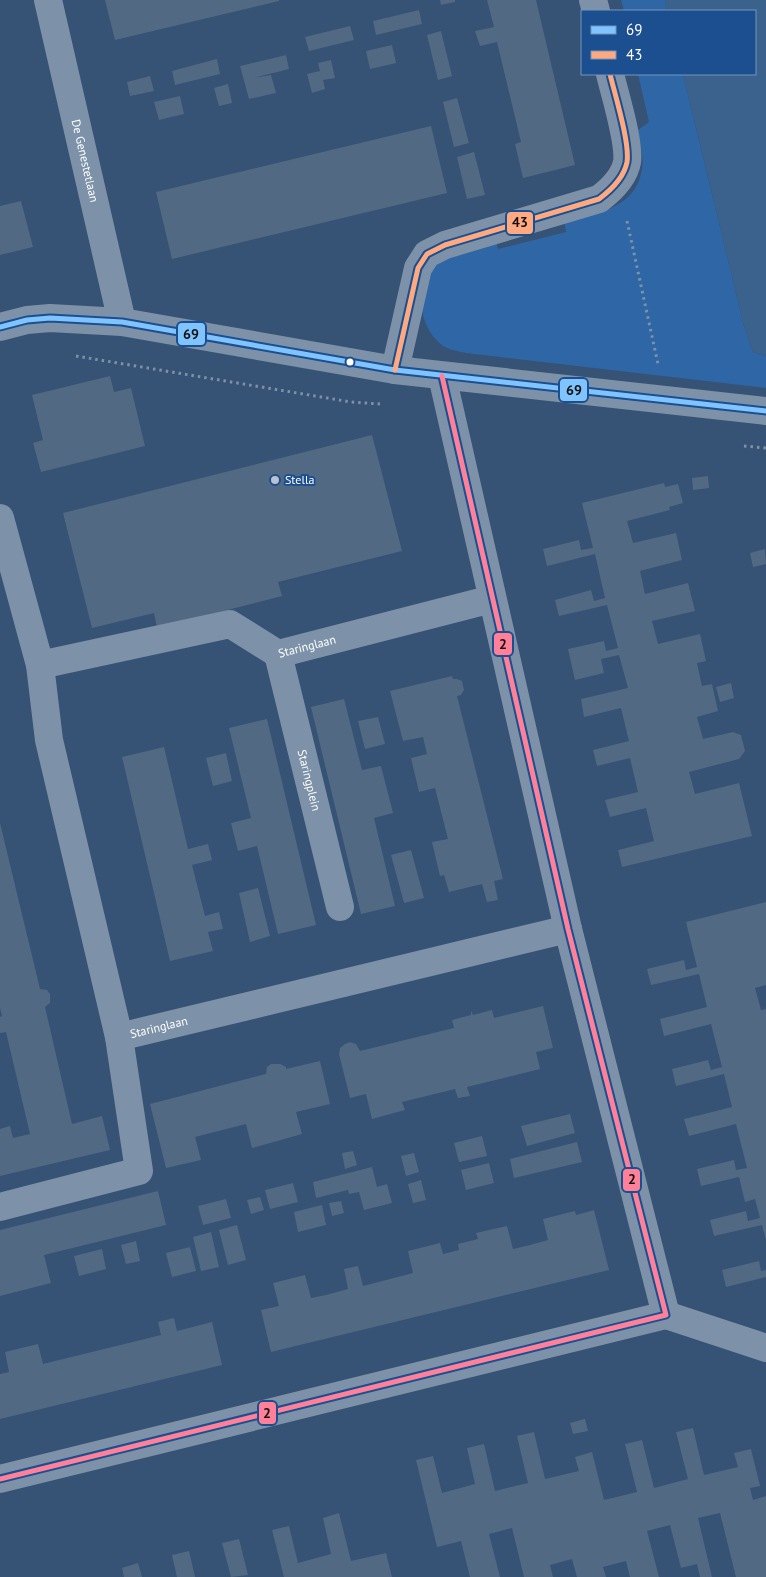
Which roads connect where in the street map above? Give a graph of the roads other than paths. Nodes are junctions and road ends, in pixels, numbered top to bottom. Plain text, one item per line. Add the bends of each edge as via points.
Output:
1 (48, 0) edge
2 (610, 75) edge
3 (122, 322) junction
4 (0, 327) edge
5 (394, 370) junction
6 (442, 376) junction
7 (766, 410) edge
8 (0, 518) edge
9 (492, 599) junction
10 (278, 654) junction
11 (40, 665) junction
12 (340, 907) dead end
13 (568, 929) junction
14 (119, 1037) junction
15 (0, 1207) edge
16 (666, 1315) junction
17 (766, 1348) edge
18 (0, 1479) edge

1 - 3 street, De Genestetlaan
2 - 5 street via 627,145 627,163 618,182 599,199 445,245 427,254 418,268
3 - 4 street via 50,318
3 - 5 street
5 - 6 street
6 - 7 street
6 - 9 street
8 - 11 street, Staringlaan
9 - 10 street, Staringlaan
9 - 13 street
10 - 11 street, Staringlaan via 230,624
10 - 12 street, Staringplein
11 - 14 street, Staringlaan via 49,740
13 - 14 street, Staringlaan
13 - 16 street
14 - 15 street via 140,1170
16 - 17 street
16 - 18 street

